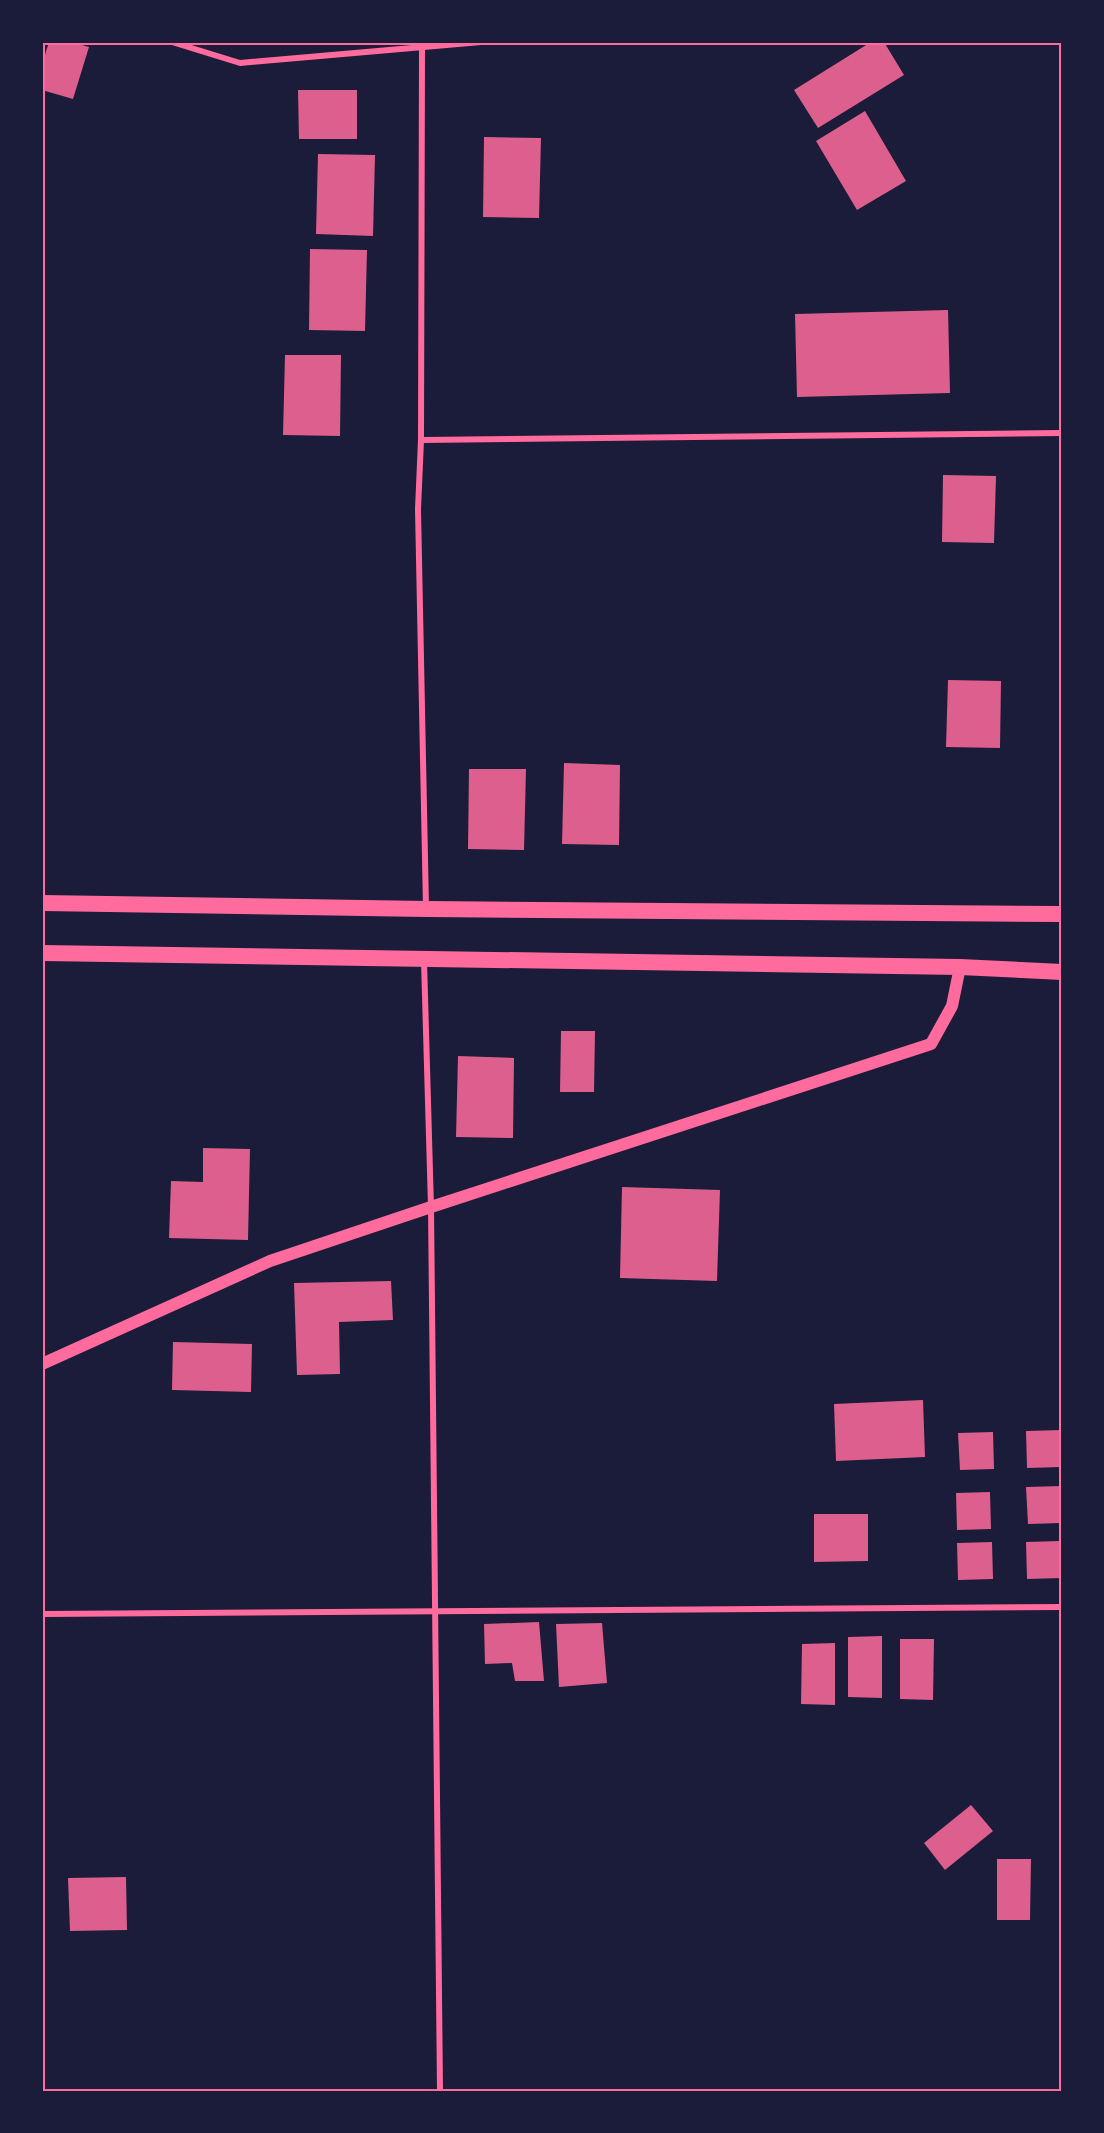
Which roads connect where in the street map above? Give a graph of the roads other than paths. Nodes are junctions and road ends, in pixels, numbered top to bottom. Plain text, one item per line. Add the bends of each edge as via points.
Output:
1 (172, 42) edge
2 (481, 42) edge
3 (422, 48) junction
4 (1062, 433) edge
5 (421, 440) junction
6 (42, 903) edge
7 (426, 909) junction
8 (1062, 914) edge
9 (42, 953) edge
10 (424, 960) junction
11 (960, 967) junction
12 (1062, 972) edge
13 (431, 1207) junction
14 (42, 1364) edge
15 (1062, 1607) edge
16 (435, 1612) junction
17 (42, 1614) edge
18 (440, 2091) edge

1 - 3 street via 240,63
2 - 3 street
3 - 5 street
4 - 5 street
5 - 7 street via 418,509
6 - 7 highway
7 - 8 highway
9 - 10 highway
10 - 11 highway
10 - 13 street
11 - 12 highway
11 - 13 main road via 952,1006 931,1044
13 - 14 main road via 270,1262
13 - 16 street
15 - 16 street
16 - 17 street
16 - 18 street

